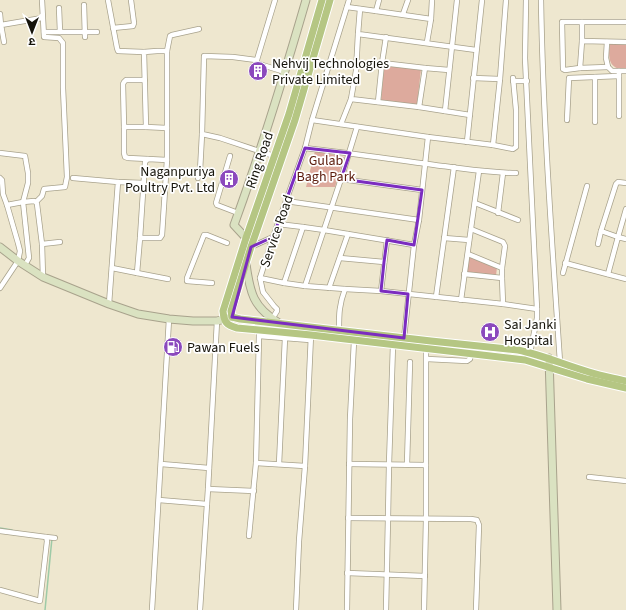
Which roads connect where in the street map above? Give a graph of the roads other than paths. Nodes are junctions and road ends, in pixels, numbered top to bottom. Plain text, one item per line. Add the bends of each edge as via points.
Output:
1 (42, 0) edge
2 (108, 0) edge
3 (131, 0) edge
4 (274, 0) edge
5 (306, 0) edge
6 (322, 0) edge
7 (330, 0) edge
8 (349, 0) edge
9 (379, 0) edge
10 (408, 0) edge
11 (432, 0) edge
12 (457, 0) edge
13 (482, 0) edge
14 (506, 0) edge
15 (526, 0) edge
16 (541, 0) edge
17 (84, 5) dead end
18 (347, 6) junction
19 (59, 8) dead end
20 (360, 9) junction
21 (376, 11) junction
22 (0, 14) edge
23 (403, 14) junction
24 (42, 18) junction
25 (431, 19) junction
26 (582, 22) junction
27 (626, 22) edge
28 (2, 25) junction
29 (113, 28) junction
30 (199, 29) dead end
31 (44, 32) junction
32 (60, 32) junction
33 (98, 32) dead end
34 (358, 34) junction
35 (85, 35) junction
36 (386, 37) junction
37 (582, 41) junction
38 (4, 42) dead end
39 (428, 42) junction
40 (607, 42) junction
41 (626, 42) edge
42 (452, 47) junction
43 (476, 50) junction
44 (167, 51) junction
45 (144, 52) junction
46 (256, 60) junction
47 (382, 63) junction
48 (608, 67) junction
49 (425, 68) junction
50 (580, 68) junction
51 (449, 70) junction
52 (285, 72) junction
53 (626, 72) edge
54 (619, 74) junction
55 (595, 77) junction
56 (474, 78) junction
57 (145, 80) junction
58 (500, 80) junction
59 (527, 82) junction
60 (351, 99) junction
61 (378, 102) junction
62 (419, 107) junction
63 (445, 111) junction
64 (470, 116) junction
65 (619, 116) dead end
66 (312, 120) junction
67 (567, 120) dead end
68 (595, 122) dead end
69 (341, 124) junction
70 (124, 126) junction
71 (146, 127) junction
72 (357, 127) junction
73 (167, 128) junction
74 (202, 134) junction
75 (428, 137) junction
76 (467, 142) junction
77 (493, 145) junction
78 (305, 148) junction
79 (260, 152) junction
80 (0, 153) edge
81 (350, 153) junction
82 (230, 156) dead end
83 (274, 156) junction
84 (148, 159) junction
85 (167, 160) junction
86 (426, 164) junction
87 (454, 167) junction
88 (479, 170) junction
89 (503, 173) junction
90 (516, 173) dead end
91 (0, 178) edge
92 (73, 178) dead end
93 (198, 178) dead end
94 (341, 179) junction
95 (118, 182) junction
96 (626, 183) edge
97 (144, 184) junction
98 (587, 186) dead end
99 (422, 190) junction
100 (1, 194) edge
101 (286, 201) junction
102 (23, 202) junction
103 (36, 202) junction
104 (475, 203) junction
105 (7, 205) junction
106 (332, 207) junction
107 (626, 212) edge
108 (238, 213) junction
109 (498, 213) junction
110 (419, 220) junction
111 (518, 220) dead end
112 (278, 224) junction
113 (303, 227) junction
114 (471, 229) junction
115 (324, 230) junction
116 (601, 231) junction
117 (348, 234) junction
118 (273, 237) junction
119 (618, 237) junction
120 (140, 238) junction
121 (246, 238) junction
122 (444, 238) junction
123 (626, 239) edge
124 (387, 240) junction
125 (469, 240) junction
126 (60, 242) dead end
127 (227, 243) dead end
128 (42, 244) junction
129 (598, 244) dead end
130 (414, 245) junction
131 (0, 247) edge
132 (251, 247) junction
133 (468, 254) junction
134 (340, 258) junction
135 (18, 261) junction
136 (384, 262) junction
137 (246, 263) junction
138 (565, 263) junction
139 (25, 265) junction
140 (112, 268) junction
141 (502, 268) junction
142 (137, 273) junction
143 (563, 273) dead end
144 (464, 274) junction
145 (608, 274) junction
146 (43, 277) junction
147 (260, 278) junction
148 (502, 278) junction
149 (168, 279) dead end
150 (626, 279) edge
151 (284, 283) junction
152 (212, 284) dead end
153 (305, 286) junction
154 (0, 288) edge
155 (329, 288) junction
156 (345, 289) junction
157 (381, 291) junction
158 (408, 294) junction
159 (436, 297) junction
160 (461, 300) junction
161 (109, 304) junction
162 (503, 304) junction
163 (537, 310) junction
164 (232, 317) junction
165 (272, 319) junction
166 (170, 320) junction
167 (221, 321) junction
168 (279, 323) junction
169 (339, 330) junction
170 (259, 333) junction
171 (285, 338) junction
172 (310, 338) junction
173 (404, 338) junction
174 (354, 341) junction
175 (394, 345) junction
176 (426, 348) junction
177 (470, 353) junction
178 (530, 353) junction
179 (549, 358) junction
180 (427, 359) junction
181 (410, 362) dead end
182 (560, 362) junction
183 (549, 367) junction
184 (626, 381) edge
185 (626, 388) edge
186 (256, 463) junction
187 (161, 464) junction
188 (279, 464) junction
189 (349, 464) junction
190 (389, 464) junction
191 (407, 464) junction
192 (426, 465) junction
193 (305, 466) junction
194 (209, 468) junction
195 (589, 477) dead end
196 (626, 481) edge
197 (208, 489) junction
198 (254, 491) junction
199 (159, 500) junction
200 (207, 504) junction
201 (348, 518) junction
202 (388, 518) junction
203 (426, 519) junction
204 (0, 531) edge
205 (250, 536) dead end
206 (347, 573) junction
207 (387, 575) junction
208 (425, 576) junction
209 (0, 590) edge
210 (152, 610) edge
211 (200, 610) edge
212 (296, 610) edge
213 (347, 610) edge
214 (386, 610) edge
215 (424, 610) edge
216 (476, 610) edge
217 (557, 610) edge

1 - 24 street
2 - 29 street
3 - 29 street via 133,26
4 - 46 street
5 - 52 street
6 - 83 main road, Ring Road
7 - 132 main road, Ring Road via 295,120
8 - 18 street, Service Road
9 - 21 street
10 - 23 street
11 - 25 street
12 - 42 street
13 - 43 street
14 - 58 street
15 - 59 street
16 - 182 street via 546,153
17 - 35 street
18 - 20 street
18 - 66 street, Service Road
19 - 32 street
20 - 21 street
20 - 34 street
21 - 23 street
22 - 28 street
23 - 25 street
24 - 28 street
24 - 31 street
25 - 39 street
26 - 27 street
26 - 37 street
26 - 50 street via 562,22 563,69
28 - 38 street
29 - 45 street via 118,51
30 - 44 street via 172,34
31 - 32 street
31 - 103 street via 44,37 59,38 63,43 67,177 65,187 44,189
32 - 35 street
33 - 35 street
34 - 36 street
34 - 60 street
36 - 39 street
36 - 47 street
37 - 40 street
37 - 50 street
39 - 42 street
40 - 41 street
40 - 48 street
42 - 43 street
42 - 51 street
43 - 56 street
44 - 45 street
44 - 73 street
45 - 57 street
46 - 52 street via 256,63
46 - 74 street via 204,56
47 - 49 street
47 - 61 street
48 - 50 street
48 - 54 street
49 - 51 street
49 - 62 street
51 - 63 street
52 - 79 street
53 - 54 street
54 - 55 street
54 - 65 street
55 - 67 street via 569,78
55 - 68 street
56 - 58 street
56 - 64 street
57 - 70 street via 126,80 123,84
57 - 71 street
58 - 77 street
59 - 77 street via 513,80 516,147 513,149
59 - 163 street
60 - 61 street
60 - 69 street
61 - 62 street
62 - 63 street
63 - 64 street
64 - 76 street
66 - 69 street
66 - 78 street, Service Road
69 - 72 street
70 - 71 street
70 - 84 street via 125,157
71 - 73 street
72 - 75 street
72 - 81 street
73 - 85 street
74 - 79 street
74 - 93 street
75 - 76 street
75 - 86 street
76 - 77 street
78 - 81 street
78 - 101 street, Service Road
79 - 83 street
79 - 108 street
80 - 102 street via 26,156 28,183
81 - 86 street
81 - 94 street
82 - 108 street via 216,203
83 - 121 main road, Ring Road
84 - 85 street
84 - 97 street via 145,162
85 - 120 street via 162,235 160,238
86 - 87 street
86 - 99 street
87 - 88 street
87 - 122 street
88 - 89 street
88 - 104 street
89 - 90 street
89 - 109 street
91 - 100 street
92 - 95 street
94 - 99 street
94 - 106 street
95 - 97 street
95 - 140 street
96 - 116 street via 616,184
97 - 120 street
98 - 138 street
99 - 110 street
100 - 105 street
101 - 106 street
101 - 112 street, Service Road
102 - 103 street
102 - 105 street
102 - 139 street via 29,258
103 - 128 street
104 - 109 street
104 - 114 street
105 - 135 street via 20,251
106 - 110 street
106 - 115 street
107 - 119 street
108 - 121 street via 234,225
109 - 111 street
110 - 130 street
112 - 113 street
112 - 118 street, Service Road
113 - 115 street
113 - 151 street
114 - 125 street
114 - 141 street via 504,243
115 - 117 street
115 - 153 street
116 - 119 street
116 - 129 street
117 - 124 street
117 - 134 street
118 - 132 street
118 - 147 street, Service Road
119 - 123 street
119 - 145 street
120 - 142 street
121 - 167 main road, Ring Road
122 - 125 street
122 - 159 street
124 - 130 street
124 - 136 street
125 - 133 street
126 - 128 street
127 - 152 street via 204,236 187,278 188,281
128 - 146 street
130 - 158 street
131 - 135 street
132 - 137 main road, Ring Road
133 - 141 street
133 - 144 street
134 - 136 street
134 - 155 street
135 - 139 street
135 - 154 street
136 - 157 street
137 - 164 main road, Ring Road via 231,310
137 - 165 street via 251,292 261,310
138 - 143 street
138 - 145 street
139 - 146 street
140 - 142 street
140 - 161 street
141 - 148 street
142 - 149 street
144 - 148 street
144 - 160 street
145 - 150 street
146 - 161 street
147 - 151 street
147 - 165 street, Service Road via 263,292 278,309
148 - 162 street
151 - 153 street
153 - 155 street
155 - 156 street
156 - 157 street
156 - 169 street via 339,310
157 - 158 street
158 - 159 street
158 - 173 street
159 - 160 street
160 - 162 street
161 - 166 street via 138,314
162 - 163 street
163 - 178 street
164 - 167 street
164 - 168 main road
165 - 168 street
166 - 167 street
166 - 187 street
167 - 170 main road via 229,326
167 - 194 street
168 - 169 main road
169 - 173 main road
170 - 171 street
170 - 172 main road
170 - 186 street
171 - 172 street
171 - 188 street
172 - 174 main road
172 - 193 street
173 - 178 main road
174 - 175 main road
174 - 189 street
175 - 176 main road
175 - 190 street
176 - 177 main road
176 - 180 street
177 - 180 street via 467,362
177 - 183 main road via 525,360
178 - 179 main road
179 - 182 main road
179 - 183 street
180 - 192 street
181 - 191 street
182 - 184 main road via 590,373
183 - 185 main road
183 - 217 street
186 - 188 street
186 - 198 street
187 - 194 street
187 - 199 street
188 - 193 street
189 - 190 street
189 - 201 street
190 - 191 street
190 - 202 street
191 - 192 street
192 - 203 street
193 - 212 street
194 - 197 street
195 - 196 street
197 - 198 street
197 - 200 street
198 - 205 street
199 - 200 street
199 - 210 street
200 - 211 street
201 - 202 street
201 - 206 street
202 - 203 street
202 - 207 street
203 - 208 street
203 - 216 street via 477,520
204 - 209 street via 51,538 47,541 40,601
206 - 207 street
206 - 213 street
207 - 208 street
207 - 214 street
208 - 215 street

